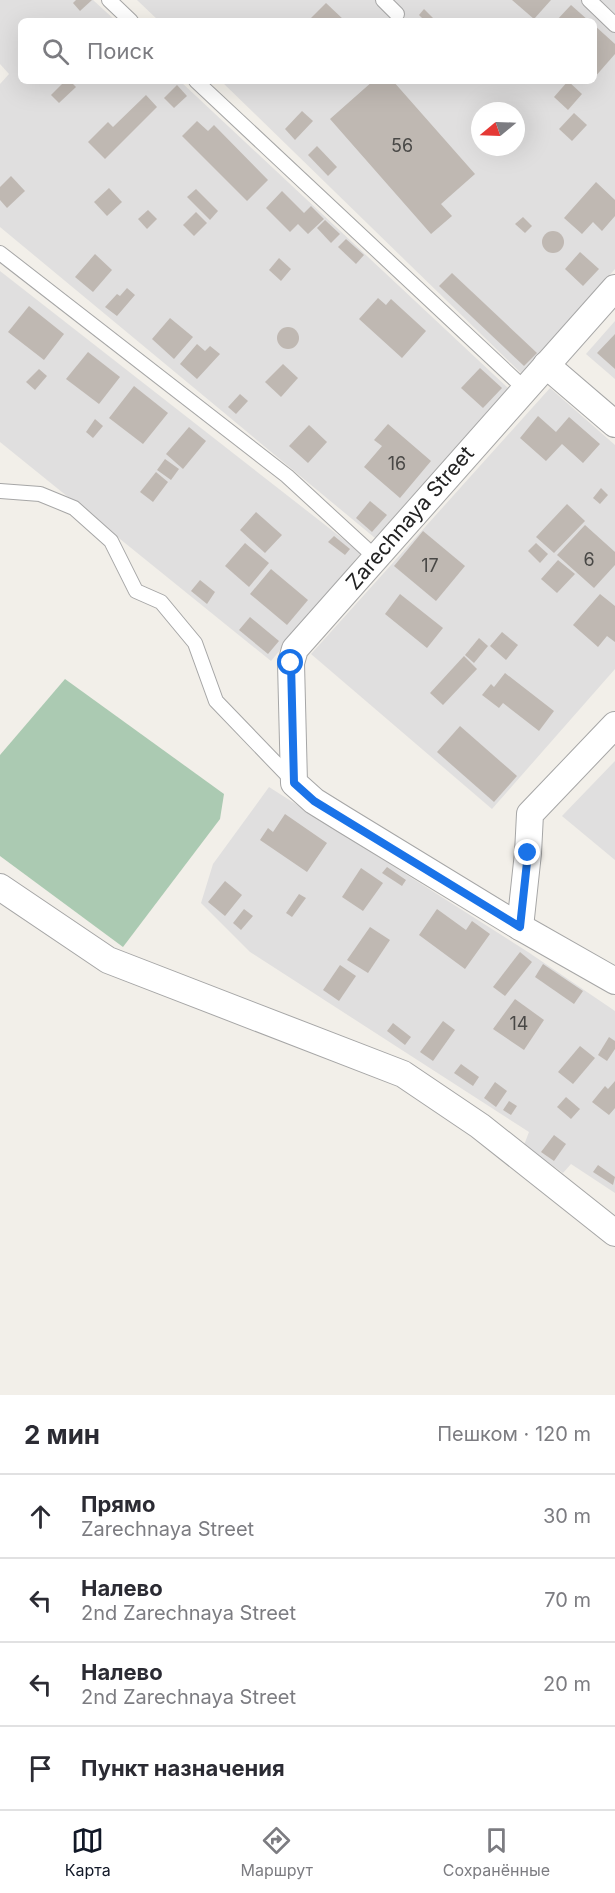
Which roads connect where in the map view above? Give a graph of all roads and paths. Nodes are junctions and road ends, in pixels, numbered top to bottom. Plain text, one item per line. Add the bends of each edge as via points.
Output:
1 (109, 0) edge
2 (383, 0) edge
3 (589, 0) edge
4 (397, 14) dead end
5 (128, 18) edge
6 (615, 25) edge
7 (199, 84) edge
8 (0, 253) edge
9 (615, 288) edge
10 (546, 365) junction
11 (525, 389) junction
12 (615, 424) edge
13 (0, 491) edge
14 (375, 557) junction
15 (615, 725) edge
16 (294, 783) junction
17 (0, 887) edge
18 (520, 927) junction
19 (615, 981) edge
20 (615, 1233) edge

1 - 5 lane
2 - 4 lane
3 - 6 lane
7 - 11 lane
8 - 14 lane via 287,476
9 - 10 street, Zarechnaya Street
10 - 11 street, Zarechnaya Street
10 - 12 street
11 - 14 street, Zarechnaya Street
13 - 16 lane via 40,494 74,508 111,541 136,591 161,602 195,643 216,701
14 - 16 street, Zarechnaya Street via 295,649 291,663
15 - 18 street via 530,814
16 - 18 street via 314,801
17 - 20 street via 108,960 403,1074 480,1126
18 - 19 street

